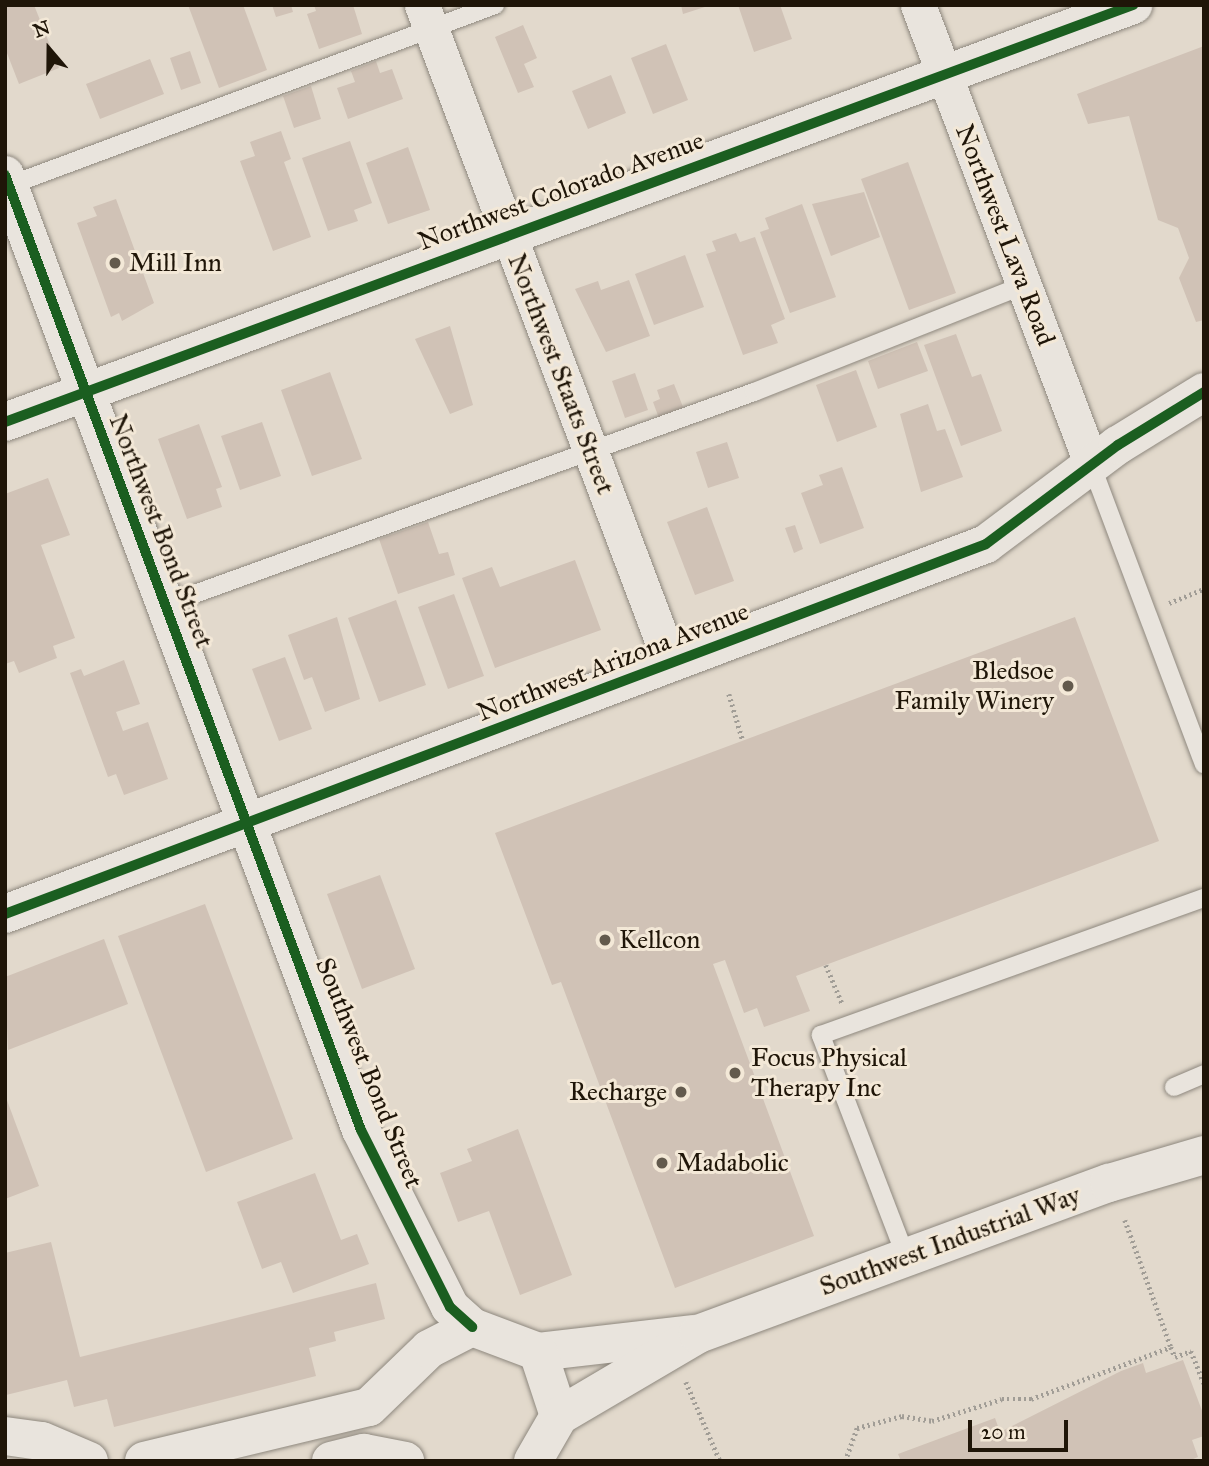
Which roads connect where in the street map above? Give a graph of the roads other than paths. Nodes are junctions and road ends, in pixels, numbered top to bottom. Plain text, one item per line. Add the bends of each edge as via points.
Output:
1 (495, 5) edge
2 (918, 5) edge
3 (1133, 5) edge
4 (427, 17) edge
5 (944, 75) junction
6 (7, 183) edge
7 (508, 235) junction
8 (1024, 285) junction
9 (1204, 392) edge
10 (84, 393) junction
11 (5, 422) edge
12 (590, 448) junction
13 (1091, 464) junction
14 (164, 605) junction
15 (671, 664) junction
16 (1204, 764) edge
17 (248, 823) junction
18 (1204, 898) edge
19 (5, 914) edge
20 (1204, 1074) edge
21 (1174, 1087) dead end
22 (1204, 1156) edge
23 (906, 1257) junction
24 (472, 1327) junction
25 (698, 1334) junction
26 (538, 1352) junction
27 (559, 1416) junction
28 (5, 1436) edge
29 (89, 1461) edge
30 (144, 1461) edge
31 (331, 1461) edge
32 (405, 1461) edge
33 (533, 1461) edge

1 - 4 lane
2 - 5 street, Northwest Lava Road
3 - 5 main road, Northwest Colorado Avenue
4 - 6 lane
4 - 7 street, Northwest Staats Street
5 - 7 main road, Northwest Colorado Avenue
5 - 8 street, Northwest Lava Road
6 - 10 main road, Northwest Bond Street
7 - 10 main road, Northwest Colorado Avenue
7 - 12 street, Northwest Staats Street
8 - 12 lane via 754,392
8 - 13 street, Northwest Lava Road
9 - 13 main road, Northwest Arizona Avenue
10 - 11 main road, Northwest Colorado Avenue
10 - 14 main road, Northwest Bond Street
12 - 14 lane
12 - 15 street, Northwest Staats Street
13 - 15 main road, Northwest Arizona Avenue via 986,544
13 - 16 lane
14 - 17 main road, Northwest Bond Street
15 - 17 main road, Northwest Arizona Avenue
17 - 19 main road, Northwest Arizona Avenue
17 - 24 main road, Southwest Bond Street via 361,1130 450,1307
18 - 23 lane via 821,1035
20 - 21 lane
22 - 23 main road, Southwest Industrial Way
23 - 25 main road, Southwest Industrial Way
24 - 26 main road, Southwest Industrial Way
24 - 30 main road via 429,1349 369,1407
25 - 26 main road, Southwest Industrial Way
25 - 27 main road, Southwest Industrial Way
26 - 27 main road
27 - 33 main road, Southwest Industrial Way
28 - 29 main road via 41,1441
31 - 32 main road via 364,1453

